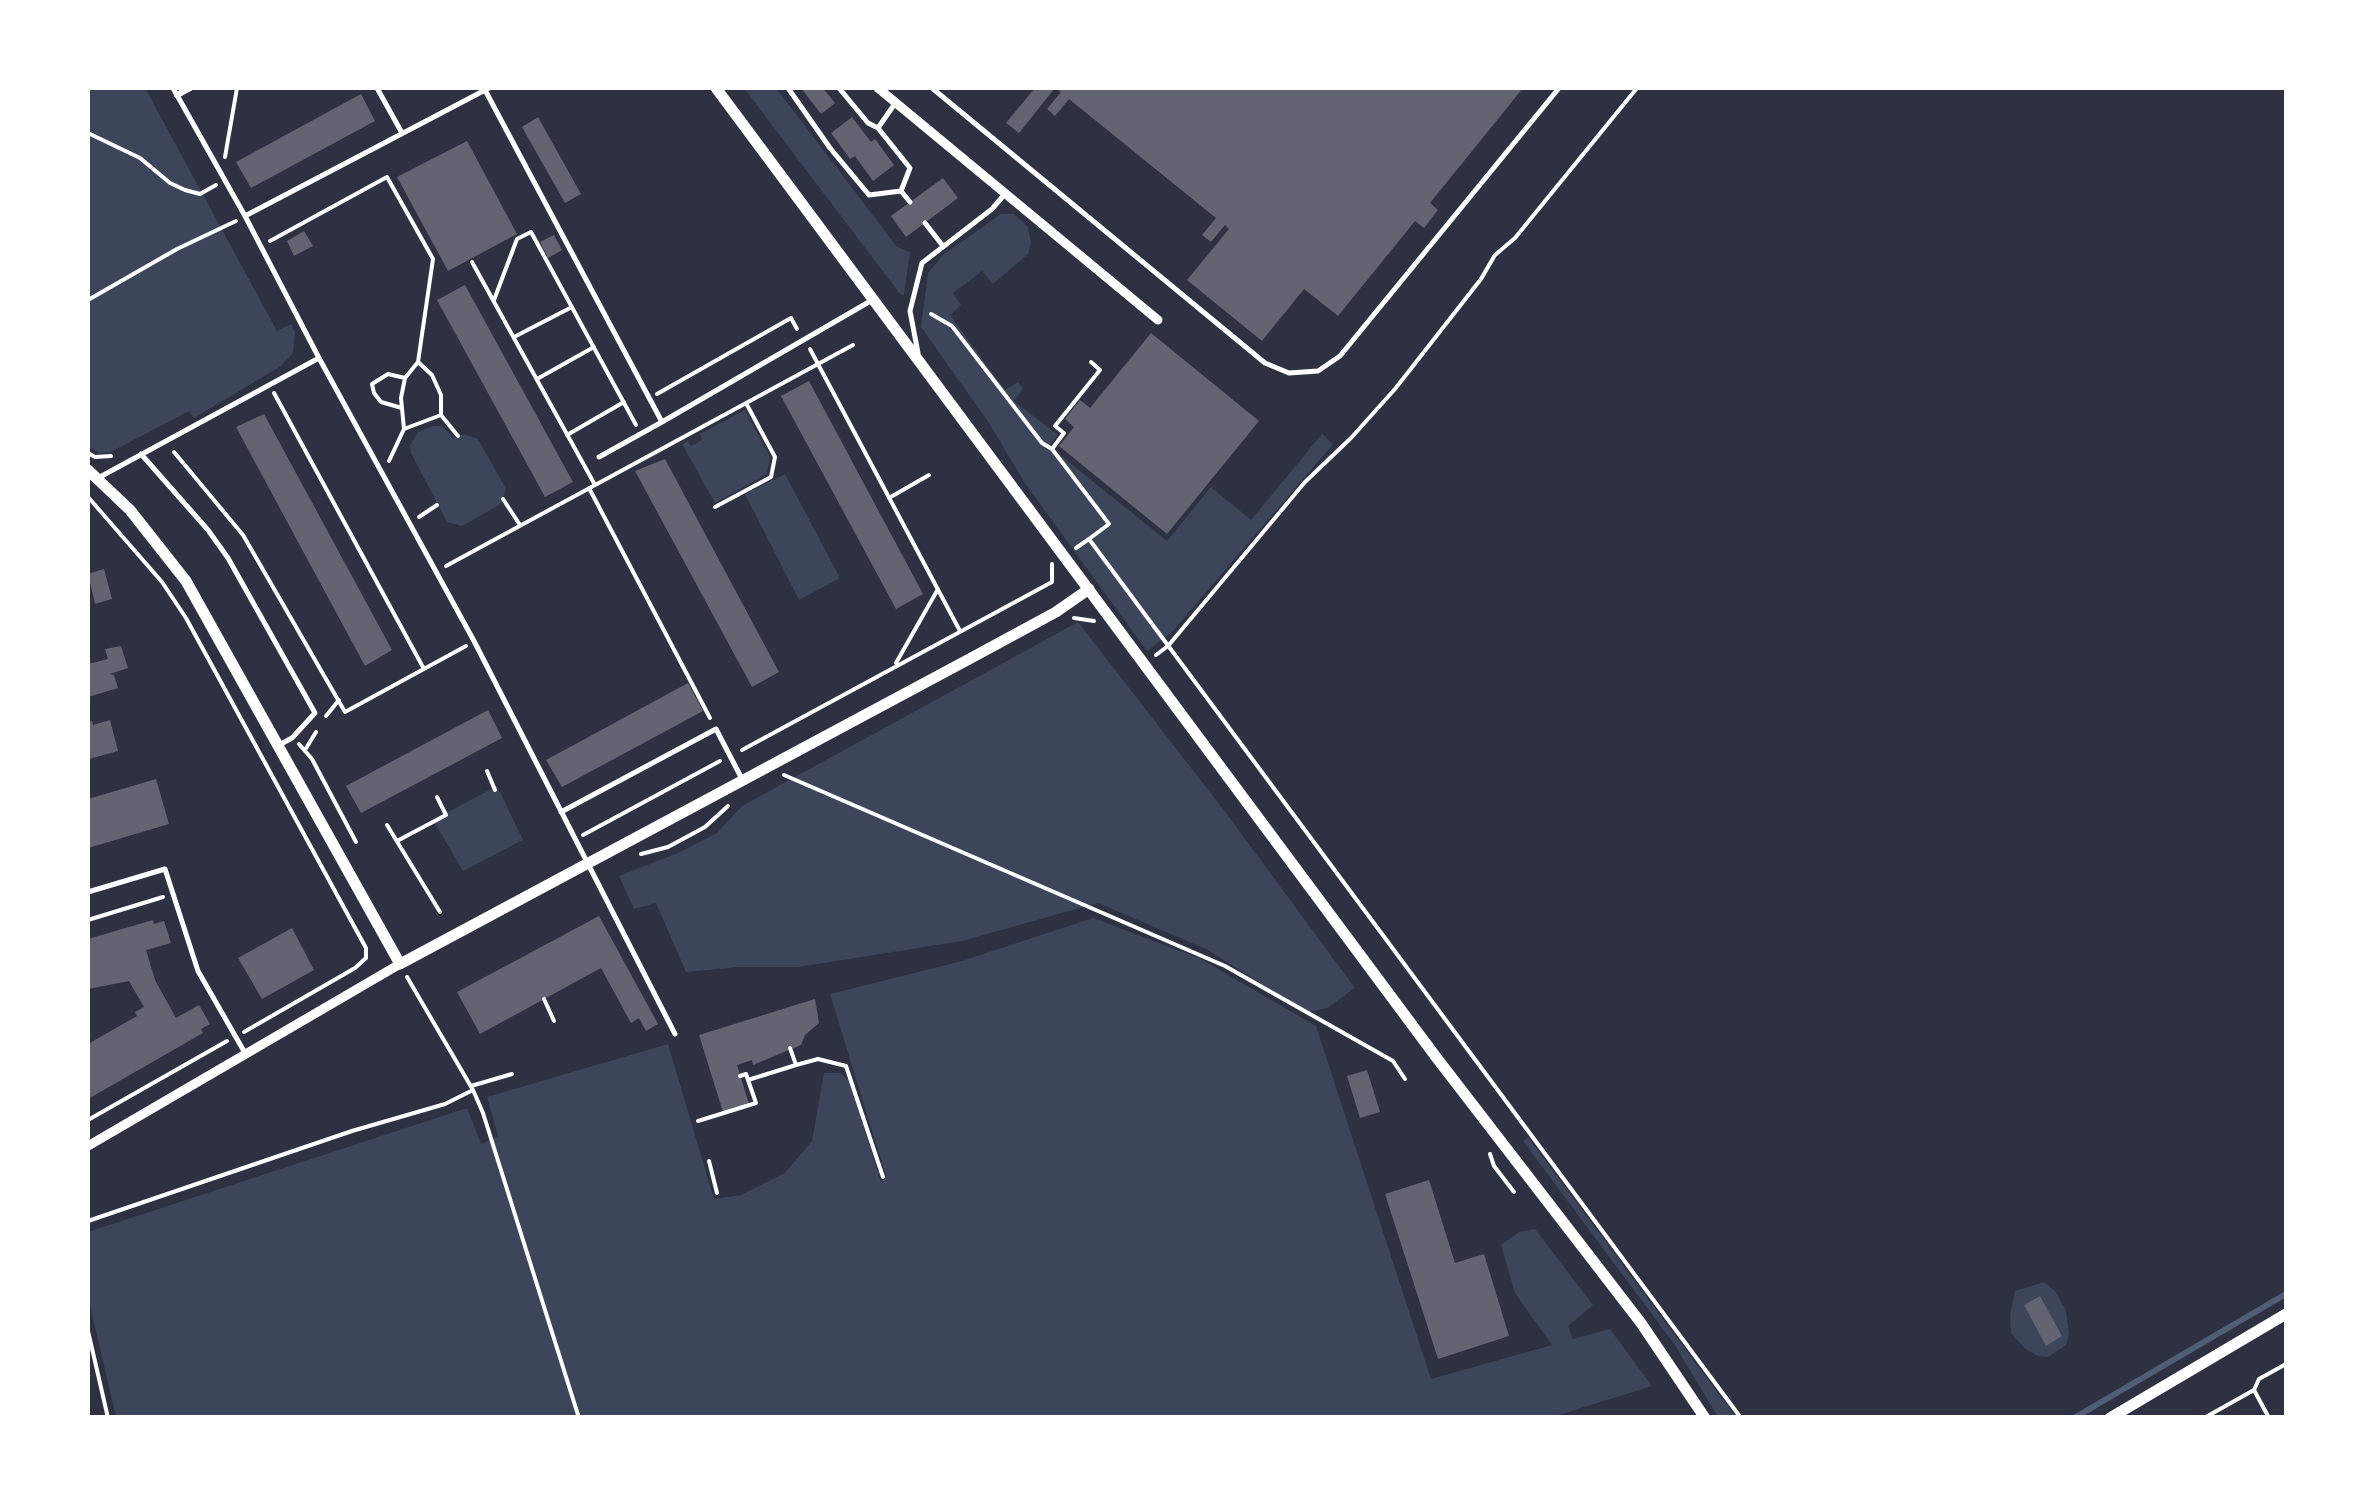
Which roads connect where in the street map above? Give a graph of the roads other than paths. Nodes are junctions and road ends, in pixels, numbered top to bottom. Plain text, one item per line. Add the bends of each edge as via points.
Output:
1 (190, 88) edge
2 (377, 88) edge
3 (716, 88) edge
4 (788, 88) edge
5 (839, 88) edge
6 (878, 88) edge
7 (932, 88) edge
8 (1559, 88) edge
9 (487, 89) edge
10 (175, 91) edge
11 (896, 102) junction
12 (878, 128) junction
13 (402, 132) junction
14 (901, 191) junction
15 (1006, 191) junction
16 (910, 202) dead end
17 (244, 216) junction
18 (925, 222) dead end
19 (943, 246) junction
20 (874, 299) junction
21 (1158, 320) dead end
22 (319, 358) junction
23 (920, 360) junction
24 (662, 422) junction
25 (141, 454) junction
26 (599, 457) dead end
27 (93, 474) edge
28 (1089, 589) junction
29 (279, 745) junction
30 (743, 782) junction
31 (562, 812) junction
32 (588, 864) junction
33 (88, 892) edge
34 (400, 964) junction
35 (676, 1034) dead end
36 (246, 1056) junction
37 (88, 1146) edge
38 (2286, 1314) edge
39 (1705, 1417) edge
40 (2110, 1418) edge

1 - 10 street
2 - 13 lane
3 - 20 street
4 - 14 lane via 869,194
5 - 12 lane
6 - 11 street
7 - 8 lane via 1265,363 1304,373 1340,356
9 - 13 lane
9 - 24 lane
10 - 17 lane
11 - 12 lane
11 - 15 street
12 - 14 lane via 910,168
13 - 17 lane
14 - 16 lane
15 - 19 lane
15 - 21 street
17 - 22 lane
18 - 19 lane
19 - 23 lane via 918,271 910,311
20 - 23 street
20 - 24 lane
22 - 25 lane
22 - 31 lane
23 - 28 street
24 - 26 lane
25 - 27 lane
25 - 29 lane via 228,558 315,712
27 - 29 street via 186,580
28 - 30 street
28 - 39 street
29 - 34 street
30 - 31 lane via 716,729
30 - 32 street
31 - 32 lane
32 - 34 street
32 - 35 lane
33 - 36 lane via 165,869 198,971
34 - 36 street
36 - 37 street
38 - 40 street

